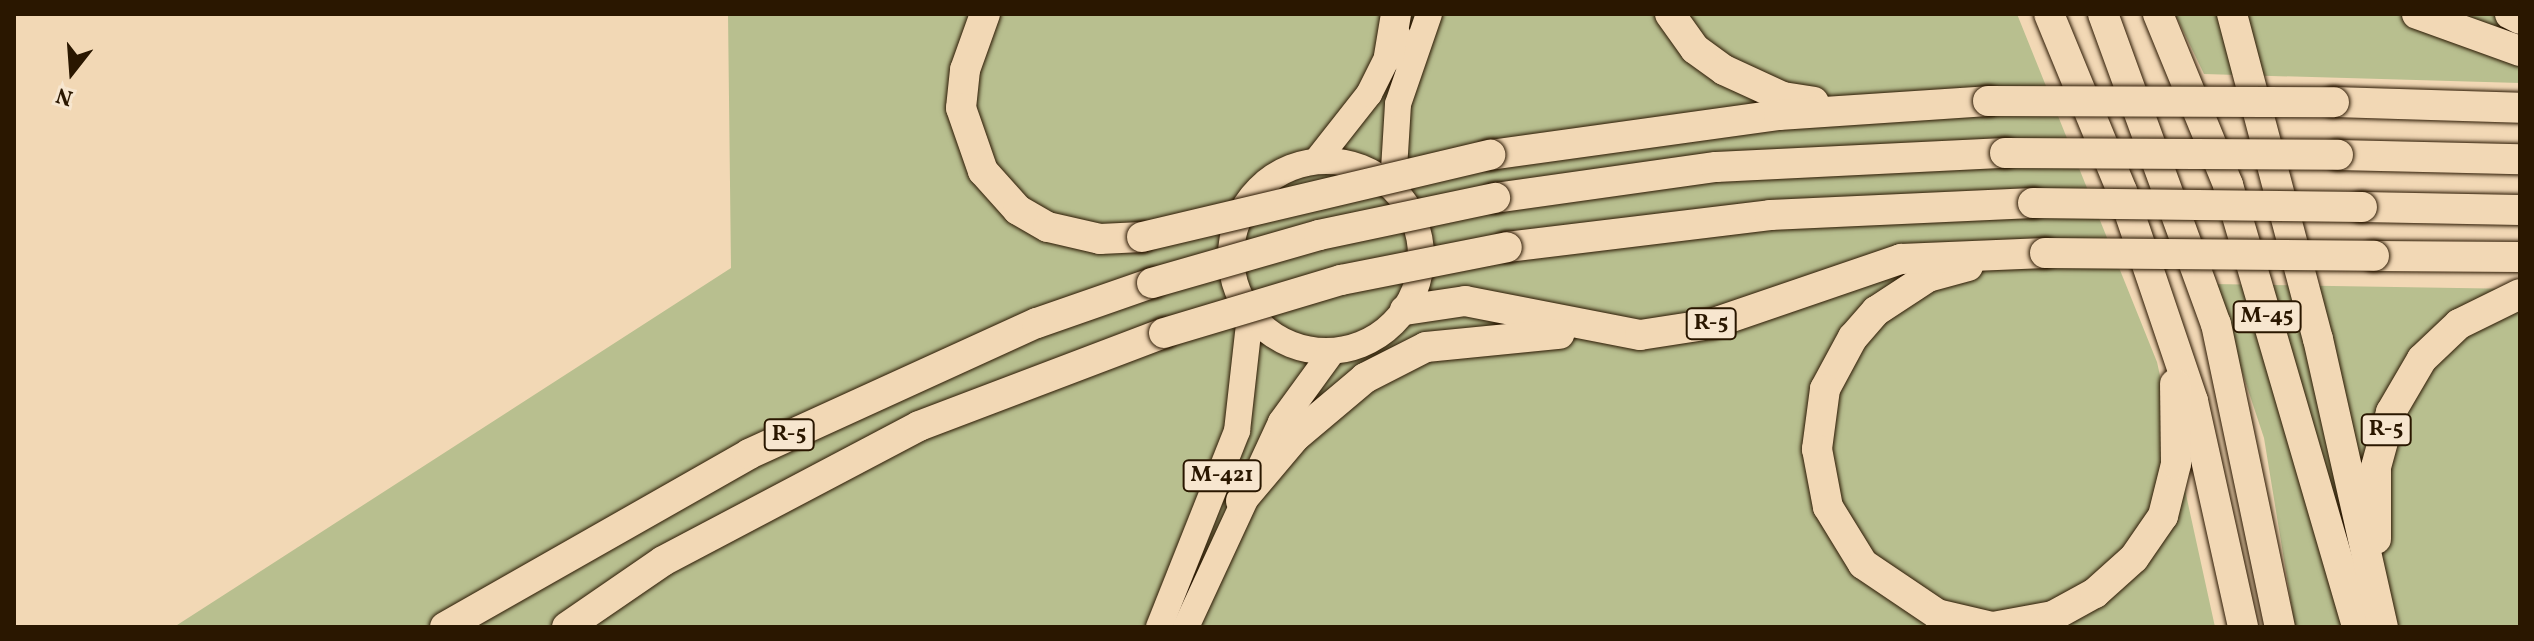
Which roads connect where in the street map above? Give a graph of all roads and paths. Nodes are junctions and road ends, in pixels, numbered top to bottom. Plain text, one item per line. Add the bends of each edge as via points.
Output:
1 (985, 14) edge
2 (1396, 14) edge
3 (1407, 14) edge
4 (1429, 14) edge
5 (1670, 14) edge
6 (2049, 14) edge
7 (2103, 14) edge
8 (2158, 14) edge
9 (2232, 14) edge
10 (2417, 14) edge
11 (2510, 14) edge
12 (2520, 19) edge
13 (2520, 51) edge
14 (1389, 56) junction
15 (1988, 101) junction
16 (2520, 108) edge
17 (2520, 159) edge
18 (1317, 160) junction
19 (1393, 186) junction
20 (2520, 210) edge
21 (2011, 255) junction
22 (2520, 257) edge
23 (2520, 294) edge
24 (1405, 310) junction
25 (1250, 315) junction
26 (1640, 335) junction
27 (2171, 343) junction
28 (1332, 352) junction
29 (1241, 501) junction
30 (445, 627) edge
31 (567, 627) edge
32 (1159, 627) edge
33 (1186, 627) edge
34 (1992, 627) edge
35 (2243, 627) edge
36 (2280, 627) edge
37 (2357, 627) edge
38 (2383, 627) edge
39 (2393, 627) edge

1 - 15 highway, bridge via 965,70 961,108 983,171 1018,210 1048,227 1100,239 1142,237 1490,155 1779,115
2 - 14 highway
3 - 14 main road
4 - 19 main road via 1398,104
5 - 15 highway via 1695,49 1724,70 1783,97
6 - 27 highway via 2122,191
7 - 36 highway, M-45 via 2216,324
8 - 37 highway, M-45 via 2228,185
9 - 38 highway via 2318,339
10 - 13 highway
11 - 12 highway
14 - 18 main road
15 - 16 highway, bridge
17 - 30 highway, R-5, bridge via 2005,153 1716,167 1495,198 1319,235 1037,323 749,454
18 - 19 main road via 1368,171
18 - 25 main road, M-421 via 1261,183 1237,221 1230,256
19 - 24 main road via 1421,244 1419,278
20 - 31 highway, R-5, bridge via 2033,203 1770,215 1507,247 1341,280 1164,333 919,426 663,561
21 - 22 highway, R-5, bridge
21 - 26 highway, R-5 via 1901,259 1711,324
21 - 34 highway, R-5 via 1928,277 1876,311 1825,389 1817,449 1828,507 1863,564 1937,614
23 - 39 highway, R-5 via 2459,324 2422,359 2391,412 2376,467 2375,529
24 - 26 highway, R-5 via 1465,301
24 - 28 main road via 1374,339
25 - 28 main road via 1279,340
25 - 32 main road, M-421 via 1237,431
26 - 29 highway, R-5 via 1496,335 1426,347 1328,405
27 - 34 highway, R-5 via 2176,464 2163,516 2134,558 2095,593 2053,616
27 - 35 highway via 2193,401
28 - 29 main road, M-421 via 1281,422
29 - 33 main road, M-421

